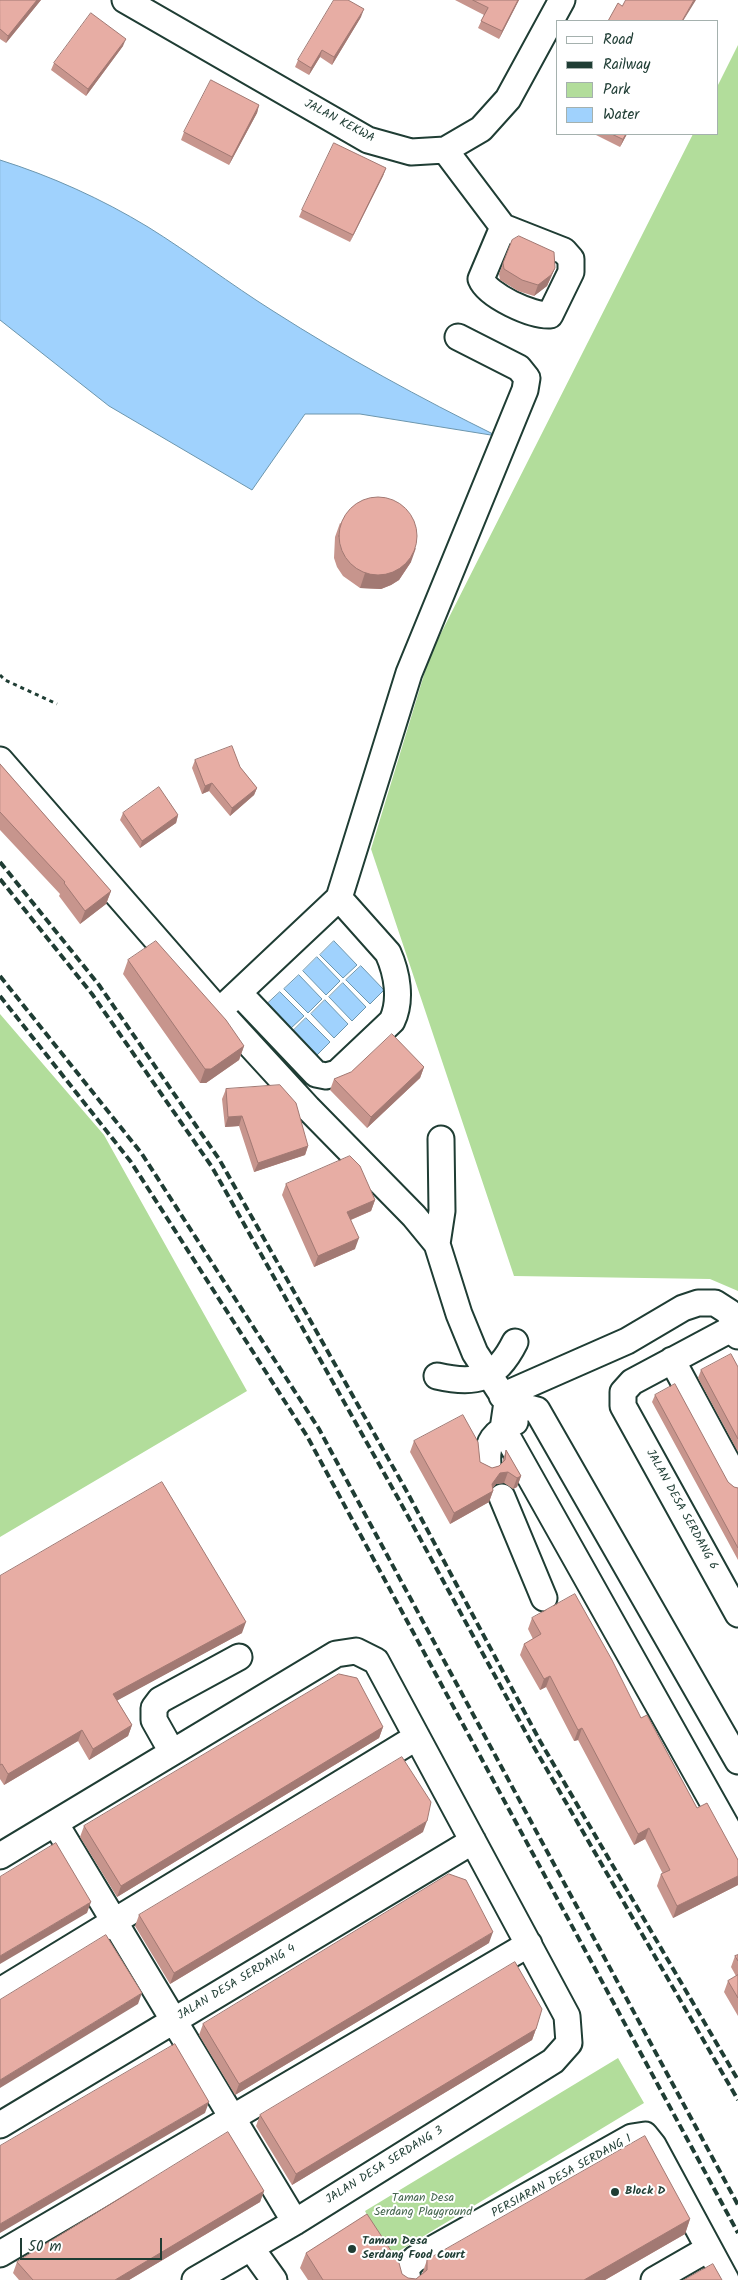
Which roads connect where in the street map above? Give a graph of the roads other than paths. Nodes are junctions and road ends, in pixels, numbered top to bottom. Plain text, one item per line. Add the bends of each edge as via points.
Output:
1 (125, 0) edge
2 (562, 0) edge
3 (445, 150) junction
4 (503, 227) dead end
5 (458, 337) dead end
6 (0, 760) edge
7 (339, 898) junction
8 (240, 994) junction
9 (219, 1011) junction
10 (440, 1138) dead end
11 (437, 1244) junction
12 (736, 1332) edge
13 (515, 1342) dead end
14 (672, 1360) junction
15 (487, 1375) junction
16 (437, 1376) dead end
17 (504, 1399) junction
18 (537, 1410) junction
19 (502, 1429) junction
20 (488, 1465) edge
21 (738, 1482) edge
22 (502, 1497) dead end
23 (544, 1598) dead end
24 (738, 1614) edge
25 (239, 1657) dead end
26 (417, 1737) junction
27 (172, 1752) junction
28 (738, 1761) edge
29 (55, 1823) junction
30 (474, 1841) junction
31 (738, 1847) edge
32 (0, 1856) edge
33 (114, 1922) junction
34 (529, 1944) junction
35 (0, 1991) edge
36 (174, 2020) junction
37 (232, 2118) junction
38 (0, 2125) edge
39 (295, 2222) junction
40 (251, 2248) junction
41 (708, 2249) junction
42 (0, 2254) edge
43 (195, 2280) edge
44 (274, 2280) edge
45 (408, 2280) edge
46 (654, 2280) edge
47 (726, 2280) edge

1 - 3 street, JALAN KEKWA via 368,140 411,152
2 - 3 street, JALAN KEKWA via 508,99 481,129
3 - 4 street
5 - 7 street via 519,368 526,378 511,424 409,672
6 - 9 street
7 - 8 street
7 - 8 street via 388,953 393,964 398,999 392,1021 337,1073 326,1076 316,1074
8 - 9 street
9 - 11 street
10 - 11 street via 442,1211
11 - 15 street via 459,1314
12 - 14 street
12 - 17 street via 729,1312 715,1303 698,1303 683,1308 627,1341
13 - 15 street via 507,1358
14 - 21 street
14 - 24 street, JALAN DESA SERDANG 6 via 632,1382 623,1392 623,1406
15 - 16 street via 472,1382
15 - 17 street
17 - 18 street
17 - 19 street
18 - 19 street
18 - 28 street
19 - 20 street via 492,1438 487,1450
19 - 31 street
22 - 23 street
25 - 27 street via 160,1700 154,1708 154,1720
26 - 27 street via 376,1661 356,1651 336,1654
26 - 30 street
26 - 33 street
27 - 29 street
29 - 32 street
29 - 33 street
30 - 34 street
30 - 36 street, JALAN DESA SERDANG 4
33 - 35 street
33 - 36 street
34 - 37 street
34 - 39 street, JALAN DESA SERDANG 3 via 567,2016 569,2043 553,2061
36 - 37 street
36 - 38 street, JALAN DESA SERDANG 4
37 - 39 street
37 - 42 street
39 - 40 street, JALAN DESA SERDANG 3
40 - 43 street, JALAN DESA SERDANG 3
40 - 44 street
41 - 45 street, PERSIARAN DESA SERDANG 1 via 645,2135 632,2137 415,2259 406,2268
41 - 46 street
41 - 47 street, PERSIARAN DESA SERDANG 1

